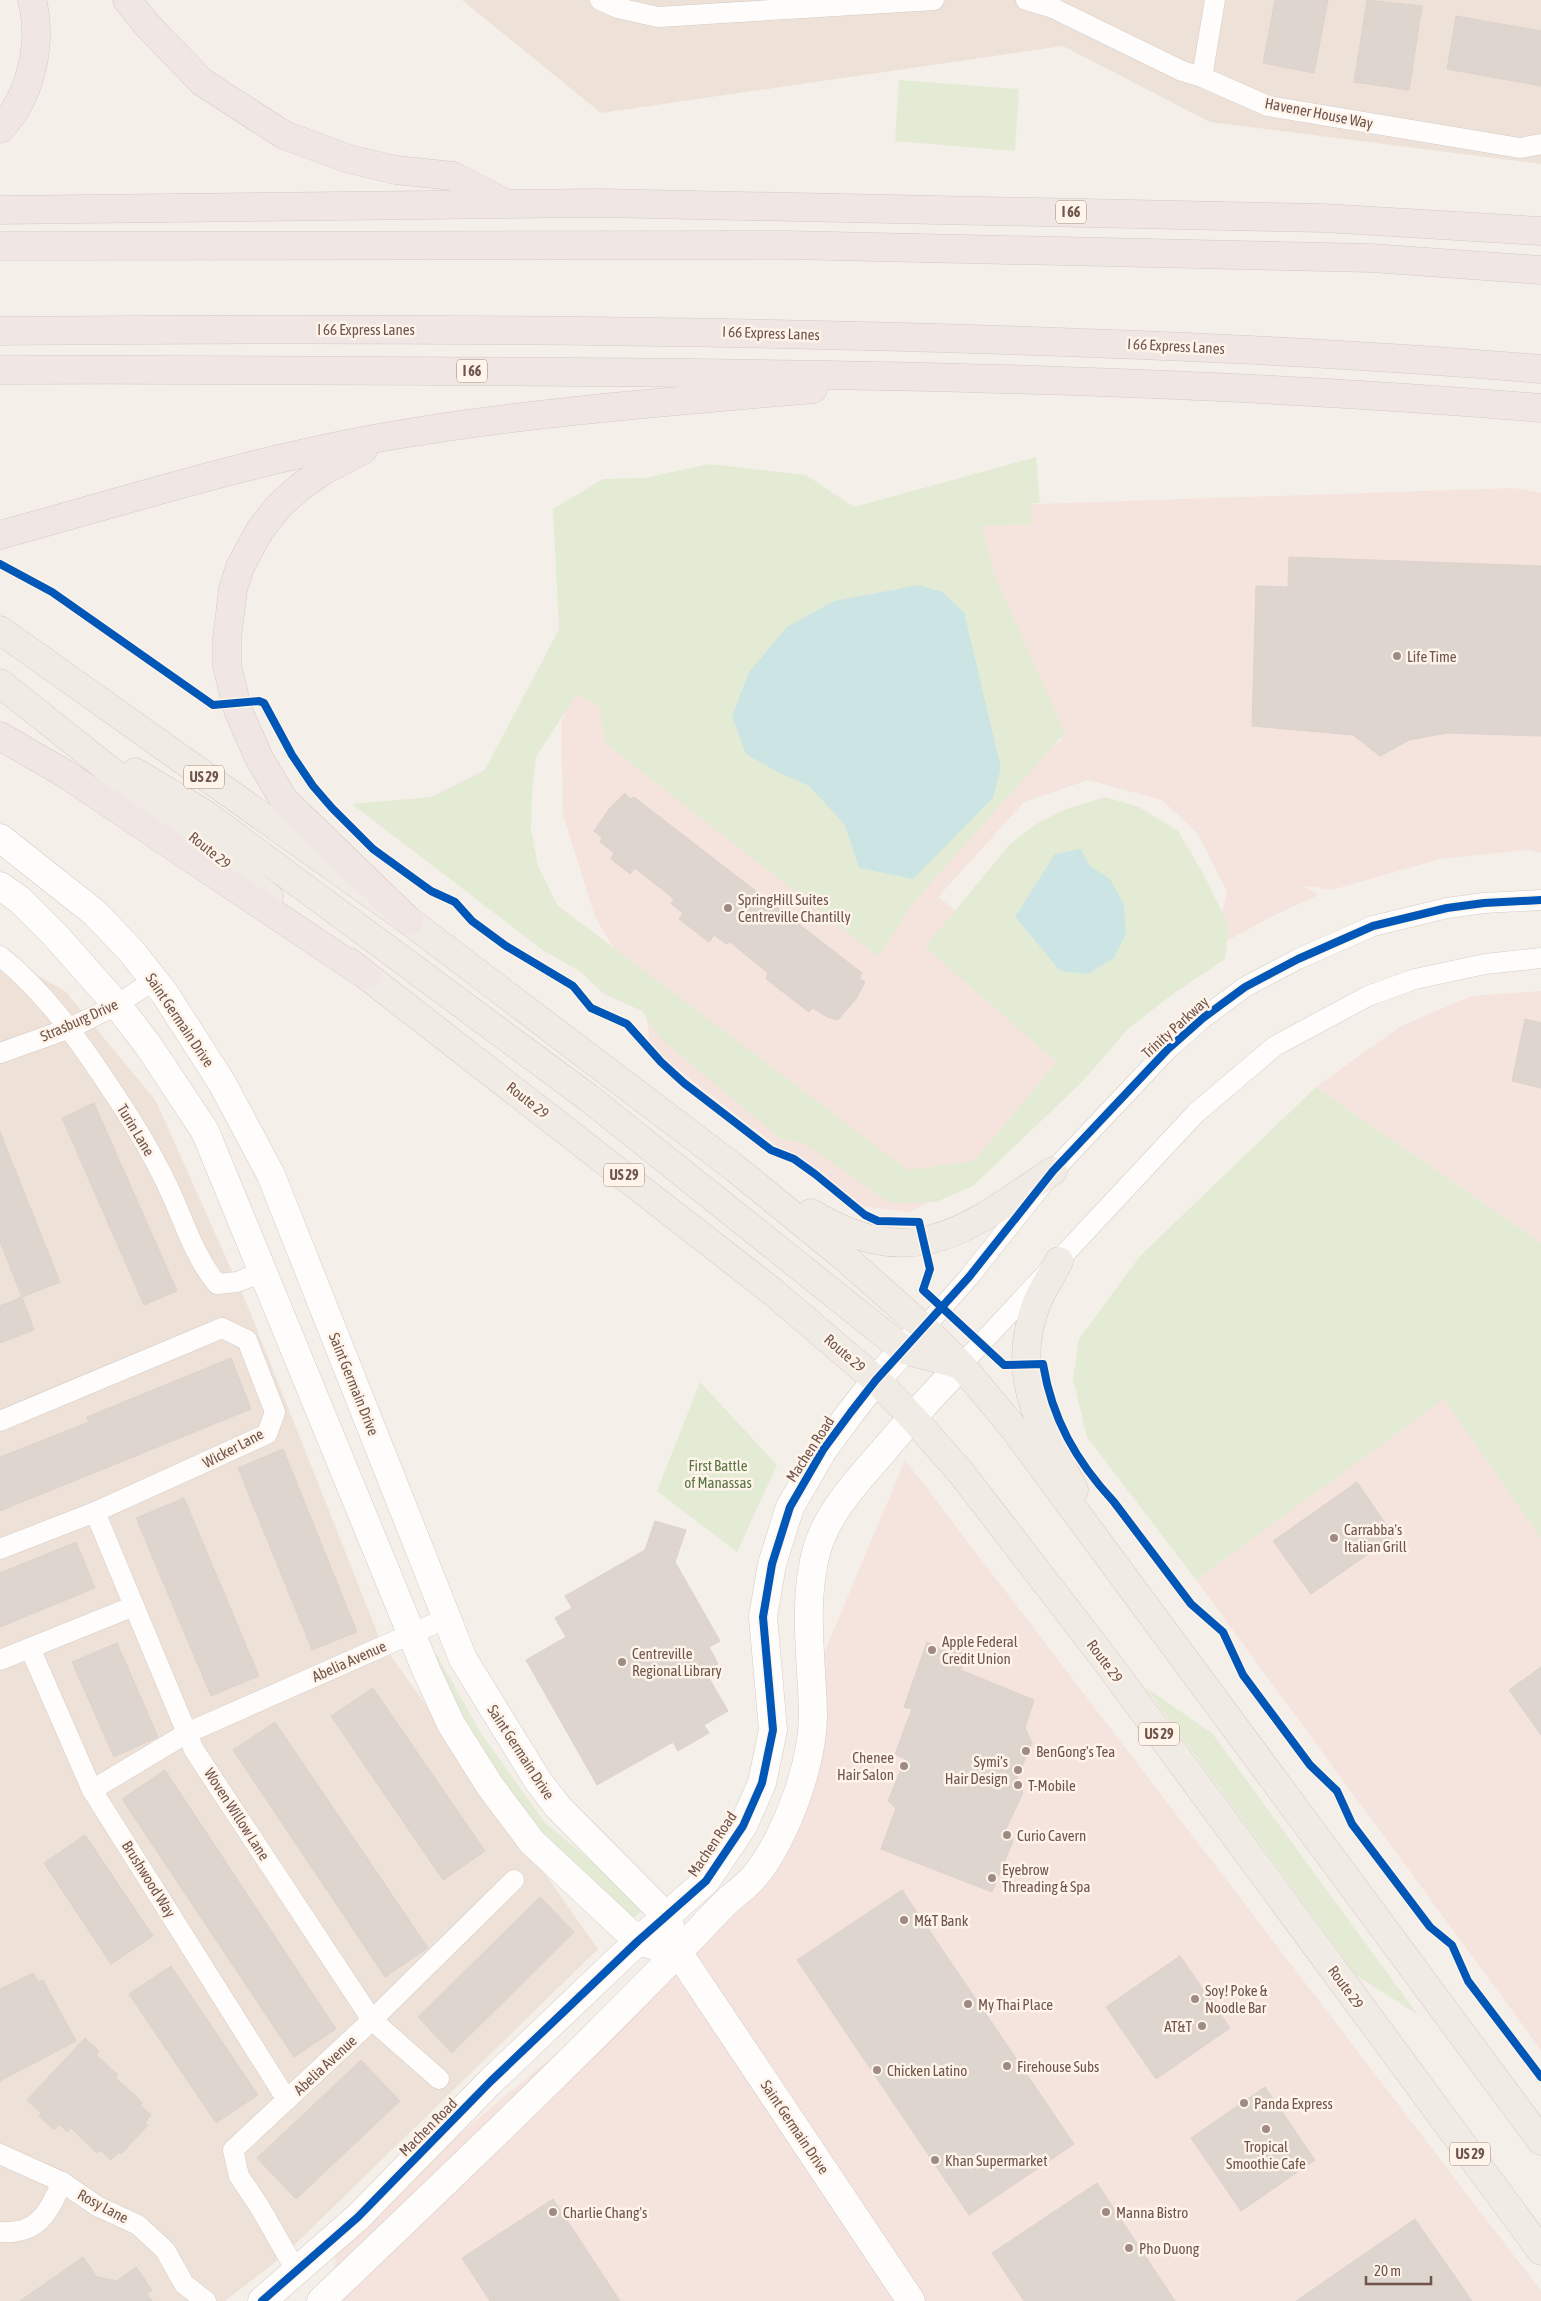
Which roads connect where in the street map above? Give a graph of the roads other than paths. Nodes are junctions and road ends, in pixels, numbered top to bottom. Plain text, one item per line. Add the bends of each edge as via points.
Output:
1 (32, 0) edge
2 (127, 0) edge
3 (600, 0) edge
4 (934, 0) edge
5 (1026, 0) edge
6 (1216, 0) edge
7 (1202, 77) junction
8 (0, 129) edge
9 (1541, 144) edge
10 (504, 203) junction
11 (0, 210) edge
12 (1541, 231) edge
13 (0, 246) edge
14 (1541, 270) edge
15 (0, 331) edge
16 (1541, 369) edge
17 (0, 370) edge
18 (945, 377) junction
19 (1541, 408) edge
20 (407, 433) junction
21 (0, 535) edge
22 (0, 630) edge
23 (0, 683) edge
24 (37, 713) junction
25 (0, 736) edge
26 (0, 838) edge
27 (0, 886) edge
28 (1541, 900) edge
29 (410, 921) junction
30 (0, 956) edge
31 (1541, 958) edge
32 (367, 976) junction
33 (154, 980) junction
34 (117, 1004) junction
35 (70, 1028) junction
36 (0, 1053) edge
37 (736, 1169) junction
38 (1053, 1170) junction
39 (1059, 1261) junction
40 (263, 1272) junction
41 (924, 1328) junction
42 (904, 1350) junction
43 (961, 1365) junction
44 (876, 1380) junction
45 (912, 1417) junction
46 (0, 1421) edge
47 (95, 1512) junction
48 (0, 1549) edge
49 (1110, 1558) junction
50 (134, 1606) junction
51 (447, 1618) junction
52 (411, 1634) junction
53 (30, 1648) junction
54 (0, 1660) edge
55 (188, 1733) junction
56 (92, 1790) junction
57 (514, 1880) dead end
58 (667, 1917) junction
59 (638, 1941) junction
60 (678, 1952) junction
61 (372, 2020) junction
62 (438, 2079) dead end
63 (287, 2100) junction
64 (1539, 2138) edge
65 (0, 2154) edge
66 (62, 2182) junction
67 (0, 2232) edge
68 (1541, 2251) edge
69 (297, 2272) junction
70 (184, 2293) edge
71 (206, 2301) edge
72 (262, 2301) edge
73 (321, 2301) edge
74 (911, 2301) edge

1 - 8 highway via 36,37 29,78 12,113
2 - 10 highway via 202,82 284,135 349,159 396,170 453,176
3 - 4 street via 618,8 658,17
5 - 7 street, Havener House Way via 1053,8 1182,71
6 - 7 street
7 - 9 street, Havener House Way via 1268,106 1520,148
10 - 11 highway, I 66
10 - 12 highway, I 66 via 1177,214
13 - 14 highway via 788,245 1371,258
15 - 16 highway, I 66 Express Lanes via 488,329 716,332 1172,345
17 - 18 highway, I 66 via 759,372
18 - 19 highway, I 66 via 1209,387
18 - 20 highway via 595,408
20 - 21 highway via 260,464
20 - 29 highway via 363,450 323,471 279,506 260,530 240,567 233,589 227,666 238,710 259,758 284,800
22 - 29 main road, US 29
23 - 24 main road, Route 29 / US 29
24 - 32 main road, Route 29 / US 29
24 - 42 main road via 213,820 590,1099
25 - 32 highway via 64,773
26 - 33 street, Saint Germain Drive via 95,913
27 - 34 street via 20,900 55,935
28 - 38 street, Trinity Parkway via 1446,908 1373,926 1306,955 1245,987 1168,1049
29 - 37 main road, US 29
30 - 35 street, Turin Lane
31 - 39 street via 1485,964 1415,979 1368,996 1275,1046 1196,1112
32 - 44 main road, Route 29 / US 29 via 766,1286
33 - 34 street, Strasburg Drive
33 - 51 street, Saint Germain Drive via 222,1083 271,1175
34 - 35 street, Strasburg Drive
34 - 40 street via 205,1131
35 - 36 street, Strasburg Drive
35 - 40 street, Turin Lane via 140,1132 204,1268 217,1284 237,1282
37 - 38 main road via 838,1230 874,1241 900,1243 932,1240 951,1234 982,1218
37 - 41 main road, US 29 via 844,1256
38 - 41 street, Trinity Parkway via 969,1277
39 - 43 street
39 - 49 main road via 1036,1305 1026,1344 1030,1394 1037,1419
40 - 52 street
41 - 42 street, Machen Road
41 - 43 main road, US 29
42 - 43 main road
42 - 44 street, Machen Road
43 - 45 street
43 - 49 main road, US 29 via 1012,1426
44 - 45 main road, Route 29 / US 29
44 - 58 street, Machen Road via 823,1450 790,1507 772,1564 763,1617 773,1730 762,1783 743,1826 706,1882
45 - 60 street via 848,1490 817,1548 810,1597 813,1717 799,1789 778,1839 754,1876
45 - 68 main road, Route 29 / US 29 via 962,1474 1106,1662
46 - 47 street, Wicker Lane via 222,1328 247,1340 275,1412 267,1434
47 - 48 street, Wicker Lane
47 - 50 street, Woven Willow Lane
49 - 64 main road, US 29
50 - 53 street
50 - 55 street, Woven Willow Lane
51 - 52 street, Abelia Avenue
51 - 58 street, Saint Germain Drive via 463,1659 538,1781 558,1807
52 - 55 street, Abelia Avenue
52 - 59 street via 451,1724 490,1786 532,1842
53 - 54 street
53 - 56 street, Brushwood Way
55 - 56 street, Abelia Avenue
55 - 61 street, Woven Willow Lane via 194,1750
56 - 63 street, Brushwood Way
57 - 61 street, Abelia Avenue
58 - 59 street, Machen Road
58 - 60 street, Saint Germain Drive
59 - 60 street
59 - 69 street, Machen Road via 491,2081 358,2217
60 - 73 street via 523,2108
60 - 74 street, Saint Germain Drive
61 - 62 street, Woven Willow Lane
61 - 63 street, Abelia Avenue
63 - 69 street, Abelia Avenue via 233,2150 239,2176
65 - 66 street, Rosy Lane
66 - 67 street via 50,2211 38,2223 12,2233
66 - 70 street, Rosy Lane via 97,2206 138,2225 165,2250
69 - 72 street, Machen Road
70 - 71 street, Rosy Lane

